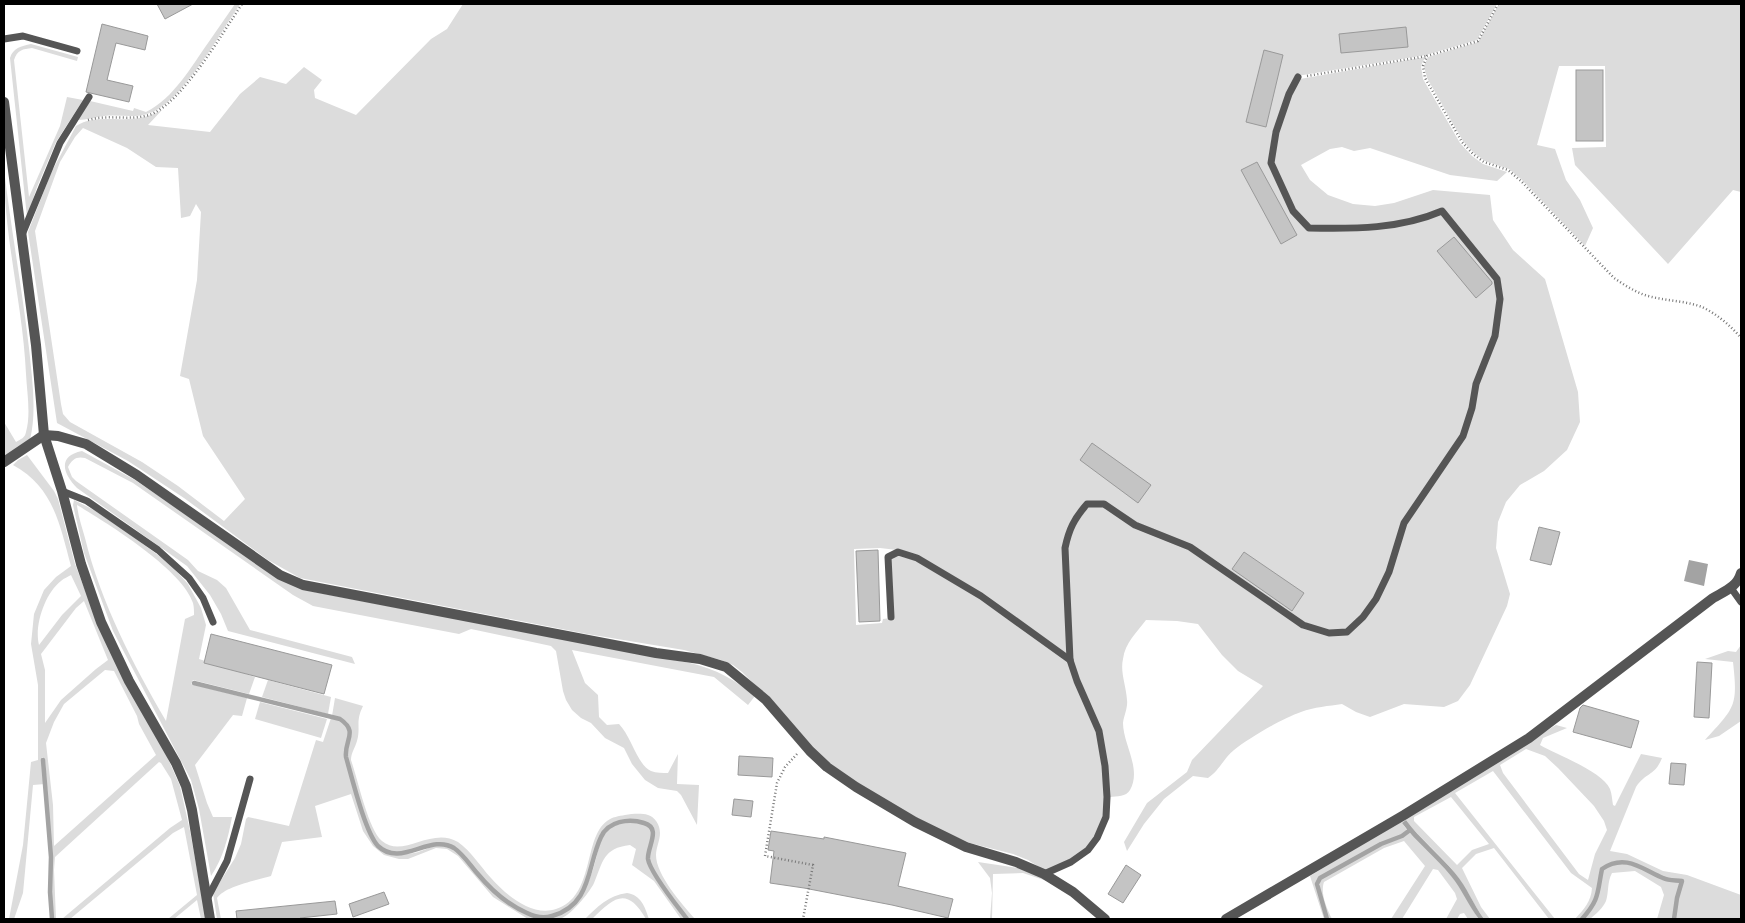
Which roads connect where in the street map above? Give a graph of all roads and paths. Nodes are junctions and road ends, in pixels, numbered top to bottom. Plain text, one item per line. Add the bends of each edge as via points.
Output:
1 (242, 4) edge
2 (1498, 4) edge
3 (4, 39) edge
4 (77, 51) dead end
5 (1427, 56) junction
6 (1298, 77) joint
7 (89, 97) dead end
8 (4, 103) edge
9 (71, 126) junction
10 (22, 236) junction
11 (1741, 338) edge
12 (44, 435) junction
13 (4, 462) edge
14 (62, 491) junction
15 (1741, 573) edge
16 (1732, 588) junction
17 (1741, 602) edge
18 (891, 617) dead end
19 (213, 622) dead end
20 (1070, 660) junction
21 (805, 746) junction
22 (250, 779) dead end
23 (1044, 874) junction
24 (207, 900) junction
25 (210, 919) edge
26 (803, 919) edge
27 (1105, 919) edge
28 (1226, 919) edge

1 - 9 path via 180,92 162,109 144,116 92,118
2 - 5 path via 1478,41
3 - 4 lane via 23,36
5 - 6 path
5 - 11 path via 1423,66 1425,78 1473,154 1484,162 1508,170 1614,278 1652,297 1702,307
6 - 20 lane via 1276,132 1271,164 1293,211 1309,228 1385,226 1422,219 1442,211 1497,279 1500,299 1495,336 1476,384 1463,436 1404,523 1389,572 1376,599 1364,617 1347,632 1329,633 1303,625 1190,547 1135,524 1104,504 1087,504 1068,532 1065,548
7 - 9 lane
8 - 10 street
9 - 10 lane via 52,160
10 - 12 street
12 - 13 street
12 - 14 street
12 - 21 street via 86,444 137,475 280,575 303,585 700,659 726,667 766,700
14 - 19 lane via 88,501 158,550 189,578 203,598
14 - 24 street via 81,564 101,622 186,786
15 - 16 street
16 - 17 lane
16 - 28 street via 1713,598 1529,738
18 - 20 lane via 888,556 898,552 917,558 981,596
20 - 23 lane via 1098,731 1105,766 1106,817 1088,850
21 - 23 street via 827,767 856,787 916,822 966,847
21 - 26 path via 785,767 777,783 764,856 813,865
22 - 24 lane via 226,861
23 - 27 street
24 - 25 street

